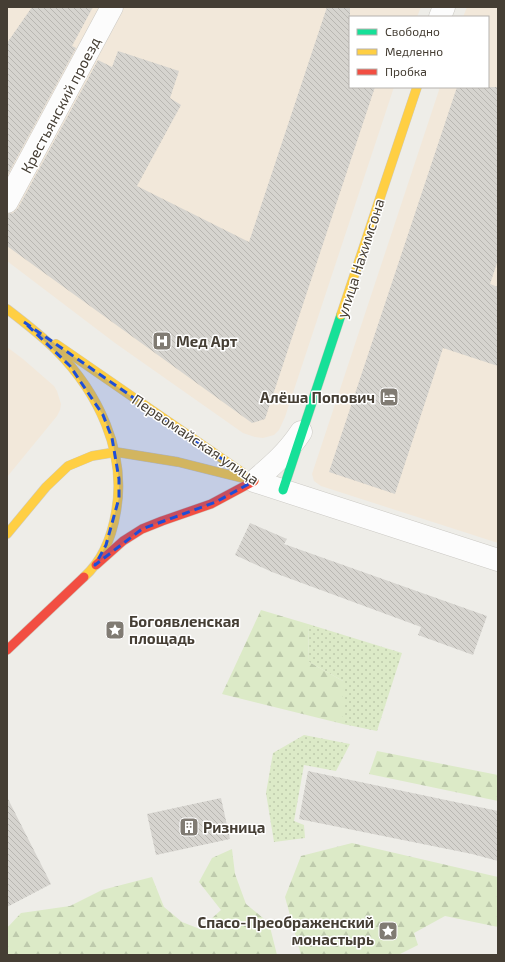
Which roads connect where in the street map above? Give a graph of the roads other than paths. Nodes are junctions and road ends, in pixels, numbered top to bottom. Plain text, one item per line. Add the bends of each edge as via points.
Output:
1 (112, 7) edge
2 (417, 88) edge
3 (7, 202) edge
4 (7, 309) edge
5 (24, 322) junction
6 (303, 429) junction
7 (116, 452) junction
8 (254, 481) junction
9 (283, 490) junction
10 (7, 534) edge
11 (498, 560) edge
12 (95, 565) junction
13 (7, 650) edge

1 - 3 street, Крестьянский проезд
2 - 6 street, улица Нахимсона
4 - 5 street, Первомайская улица
5 - 7 street, Первомайская улица via 70,366 85,386 103,415
5 - 8 street, Первомайская улица
6 - 8 street, улица Нахимсона via 273,466
6 - 9 street, улица Нахимсона
7 - 8 street via 178,462
7 - 10 street via 92,456 68,466 46,487
7 - 12 street via 120,480 115,518 106,545
8 - 9 street, Первомайская улица
8 - 12 street via 216,502 164,519 142,530 121,542
9 - 11 street, Первомайская улица
12 - 13 street

